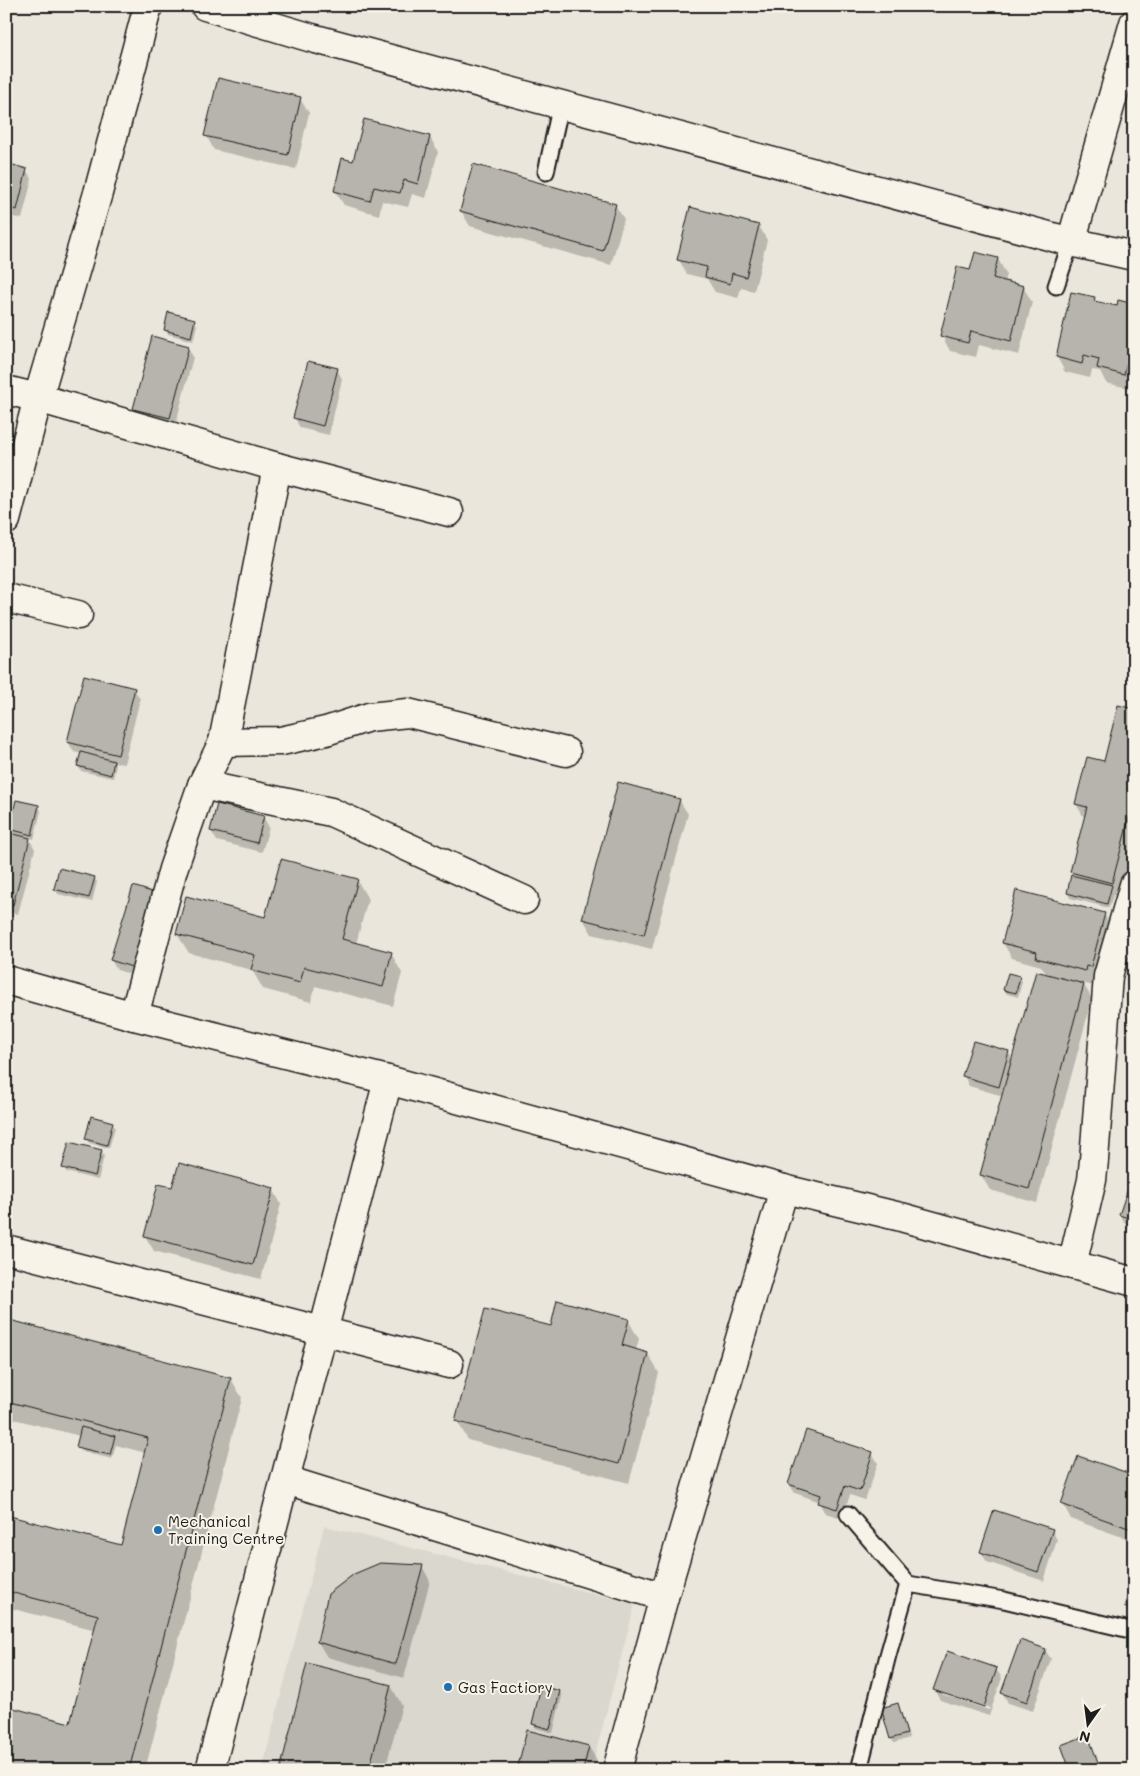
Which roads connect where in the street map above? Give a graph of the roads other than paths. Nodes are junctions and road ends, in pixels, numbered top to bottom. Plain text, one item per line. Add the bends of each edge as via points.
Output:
1 (148, 6) edge
2 (205, 6) edge
3 (1134, 24) edge
4 (562, 104) junction
5 (546, 172) dead end
6 (1071, 242) junction
7 (1134, 256) edge
8 (1056, 286) dead end
9 (6, 390) edge
10 (38, 398) junction
11 (277, 467) junction
12 (449, 512) dead end
13 (6, 520) edge
14 (6, 598) edge
15 (78, 615) dead end
16 (224, 742) junction
17 (566, 752) dead end
18 (202, 785) junction
19 (1134, 885) edge
20 (524, 900) dead end
21 (6, 980) edge
22 (134, 1016) junction
23 (388, 1080) junction
24 (784, 1190) junction
25 (6, 1249) edge
26 (1072, 1265) junction
27 (1134, 1282) edge
28 (322, 1331) junction
29 (448, 1364) dead end
30 (286, 1480) junction
31 (848, 1514) dead end
32 (908, 1584) junction
33 (664, 1597) junction
34 (1134, 1631) edge
35 (210, 1770) edge
36 (617, 1770) edge
37 (859, 1770) edge

1 - 10 street
2 - 4 street via 312,38
3 - 6 street
4 - 5 lane
4 - 6 street
6 - 7 street
6 - 8 lane
9 - 10 street
10 - 11 street
10 - 13 street
11 - 12 street
11 - 16 street
14 - 15 street
16 - 17 street via 281,741 369,717 408,712
16 - 18 street
18 - 20 street via 331,812
18 - 22 street via 173,869
19 - 26 street via 1108,976 1092,1180
21 - 22 street
22 - 23 street
23 - 24 street
23 - 28 street
24 - 26 street via 901,1217
24 - 33 street
25 - 28 street
26 - 27 street
28 - 29 street
28 - 30 street
30 - 33 street
30 - 35 street
31 - 32 lane
32 - 34 lane via 1004,1600
32 - 37 lane
33 - 36 street

